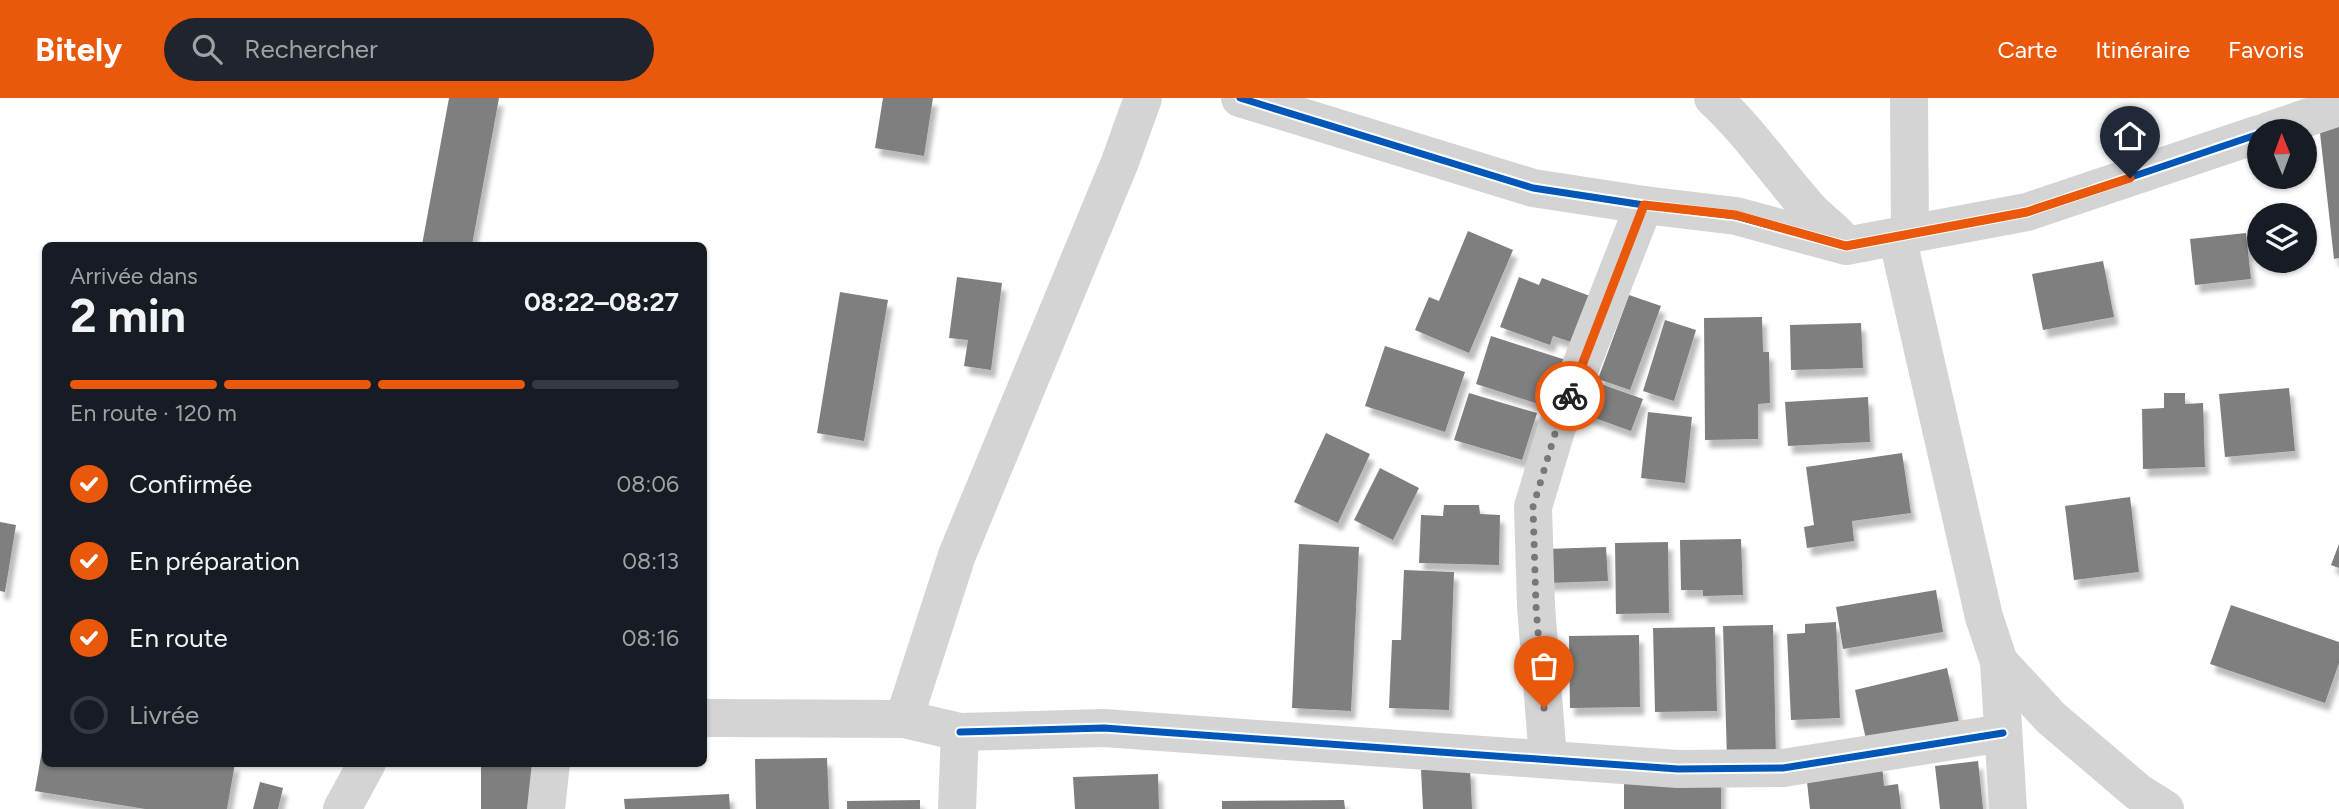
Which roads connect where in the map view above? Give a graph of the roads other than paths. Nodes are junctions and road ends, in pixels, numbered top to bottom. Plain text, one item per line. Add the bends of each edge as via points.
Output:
1 (1143, 98) edge
2 (1240, 98) edge
3 (1713, 98) edge
4 (1909, 98) edge
5 (2339, 107) edge
6 (2304, 119) edge
7 (2247, 138) edge
8 (1644, 205) junction
9 (1904, 235) junction
10 (1846, 246) junction
11 (1999, 662) junction
12 (707, 718) edge
13 (904, 719) junction
14 (960, 732) junction
15 (2003, 733) junction
16 (1548, 759) junction
17 (365, 767) edge
18 (551, 767) edge
19 (342, 809) edge
20 (546, 809) edge
21 (957, 809) edge
22 (2008, 809) edge
23 (2165, 809) edge

1 - 13 street via 957,555
2 - 8 street via 1533,188
3 - 10 street
4 - 9 street
5 - 6 street
7 - 9 street via 2027,212
8 - 10 street via 1736,215
8 - 16 street via 1557,427 1533,507
9 - 10 street
9 - 11 street via 1984,617
11 - 15 street
11 - 23 street via 2051,718 2138,792
12 - 13 street
13 - 14 street
14 - 16 street via 1104,729
14 - 21 street
15 - 16 street via 1783,768 1678,769
15 - 22 street
17 - 19 street
18 - 20 street

